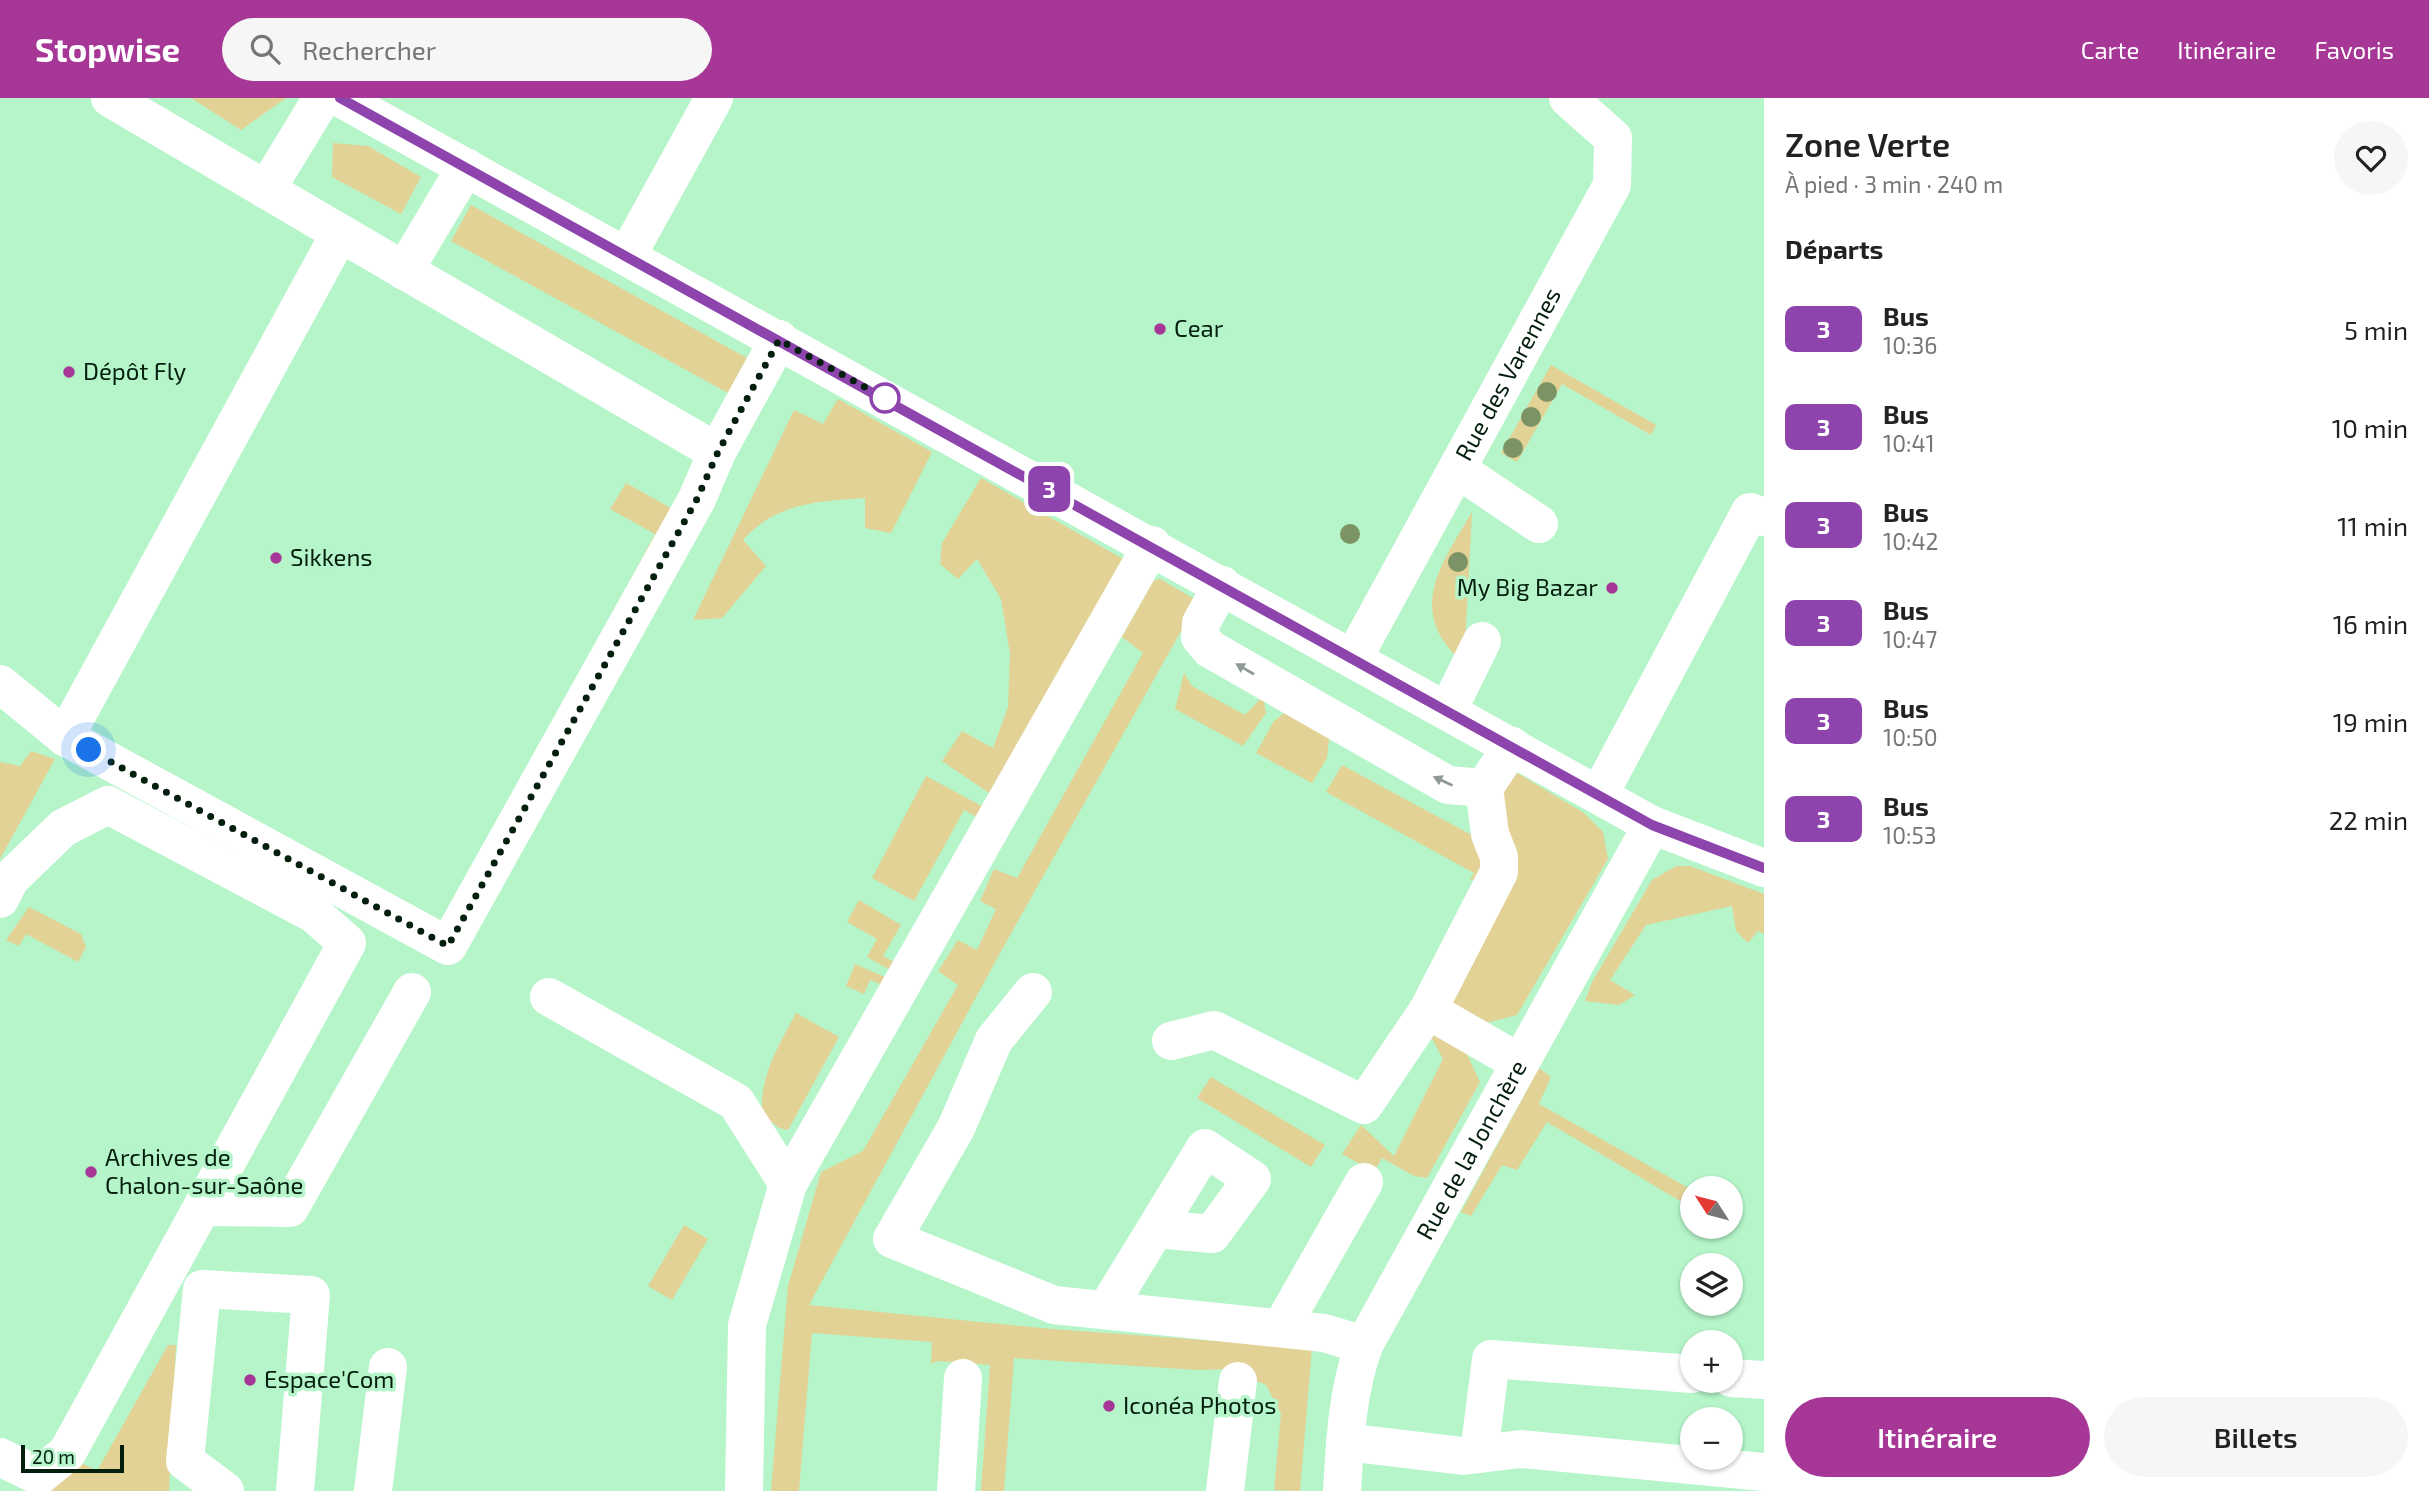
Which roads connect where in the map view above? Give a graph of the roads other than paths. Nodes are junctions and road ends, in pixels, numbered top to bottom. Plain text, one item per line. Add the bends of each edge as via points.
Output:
1 (110, 98) edge
2 (322, 98) edge
3 (340, 98) edge
4 (714, 98) edge
5 (1568, 98) edge
6 (1601, 110) edge
7 (466, 167) junction
8 (266, 190) junction
9 (340, 233) junction
10 (627, 256) junction
11 (404, 271) junction
12 (779, 340) junction
13 (718, 452) junction
14 (1457, 469) junction
15 (1764, 517) edge
16 (1539, 524) dead end
17 (1152, 545) junction
18 (1222, 584) junction
19 (1482, 641) dead end
20 (1354, 657) junction
21 (0, 684) edge
22 (1448, 710) junction
23 (65, 737) junction
24 (1513, 746) junction
25 (1484, 788) junction
26 (1599, 795) junction
27 (1652, 825) junction
28 (1764, 868) edge
29 (0, 899) edge
30 (412, 992) dead end
31 (1033, 992) dead end
32 (549, 997) dead end
33 (1427, 1010) junction
34 (1171, 1041) dead end
35 (1520, 1063) junction
36 (1364, 1182) dead end
37 (788, 1184) junction
38 (202, 1207) junction
39 (1156, 1229) dead end
40 (1106, 1310) junction
41 (1281, 1328) junction
42 (1364, 1345) junction
43 (388, 1367) dead end
44 (1680, 1373) edge
45 (963, 1378) dead end
46 (1743, 1379) edge
47 (1764, 1380) edge
48 (1238, 1381) dead end
49 (1345, 1442) junction
50 (1479, 1454) junction
51 (0, 1457) edge
52 (1764, 1472) edge
53 (225, 1491) edge
54 (295, 1491) edge
55 (373, 1491) edge
56 (744, 1491) edge
57 (956, 1491) edge
58 (1224, 1491) edge
59 (1342, 1491) edge

1 - 8 street
2 - 8 street
3 - 7 street
4 - 10 street
5 - 6 street, Rue des Varennes
6 - 14 street, Rue des Varennes via 1613,138 1612,185
7 - 10 street
7 - 11 street
8 - 9 street
9 - 11 street
9 - 23 street
10 - 12 street
11 - 13 street
12 - 13 street
12 - 17 street
13 - 23 street via 697,499 448,946
14 - 16 street
14 - 20 street, Rue des Varennes
15 - 26 street via 1750,512
17 - 18 street
17 - 37 street
18 - 20 street
25 -> 18 street via 1448,785 1210,649 1200,637 1201,623
19 - 22 street
20 - 22 street
21 - 23 street
22 - 24 street
24 - 25 street
24 - 26 street
25 - 33 street via 1499,873
26 - 27 street
27 - 28 street
27 - 35 street, Rue de la Jonchère
29 - 38 street via 10,879 63,828 108,804 314,915 347,943
30 - 38 street via 290,1208
31 - 40 street via 994,1040 956,1128 892,1239 1054,1305
32 - 37 street via 736,1102
33 - 34 street via 1364,1105 1214,1030
33 - 35 street
35 - 42 street, Rue de la Jonchère
36 - 41 street
37 - 56 street via 747,1325
38 - 51 street via 66,1453 39,1476
39 - 40 street
40 - 41 street
41 - 42 street via 1324,1332
42 - 49 street, Rue de la Jonchère via 1354,1371
43 - 55 street
44 - 50 street via 1491,1359
45 - 57 street
46 - 47 street
48 - 58 street
49 - 50 street
49 - 59 street, Rue de la Jonchère
50 - 52 street via 1521,1449
53 - 54 street via 185,1461 202,1289 311,1295

